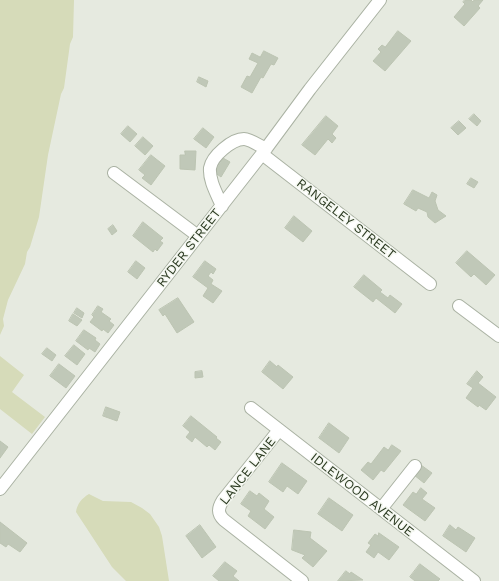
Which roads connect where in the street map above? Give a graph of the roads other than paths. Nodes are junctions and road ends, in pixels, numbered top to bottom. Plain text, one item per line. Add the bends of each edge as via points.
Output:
1 (378, 3) edge
2 (264, 151) junction
3 (114, 173) dead end
4 (222, 206) junction
5 (198, 236) junction
6 (430, 284) dead end
7 (459, 306) dead end
8 (499, 336) edge
9 (251, 408) dead end
10 (279, 430) junction
11 (415, 466) dead end
12 (0, 489) edge
13 (381, 508) junction
14 (302, 581) edge
15 (474, 581) edge

1 - 2 street, RYDER STREET
2 - 4 street, RYDER STREET
2 - 4 street, RANGELEY STREET via 245,139 233,141 214,158 210,167 211,178
2 - 6 street, RANGELEY STREET
3 - 5 street
4 - 5 street, RYDER STREET
5 - 12 street, RYDER STREET
7 - 8 street
9 - 10 street, IDLEWOOD AVENUE
10 - 13 street, IDLEWOOD AVENUE
10 - 14 street, LANCE LANE via 223,500 218,512 224,520
11 - 13 street
13 - 15 street, IDLEWOOD AVENUE

